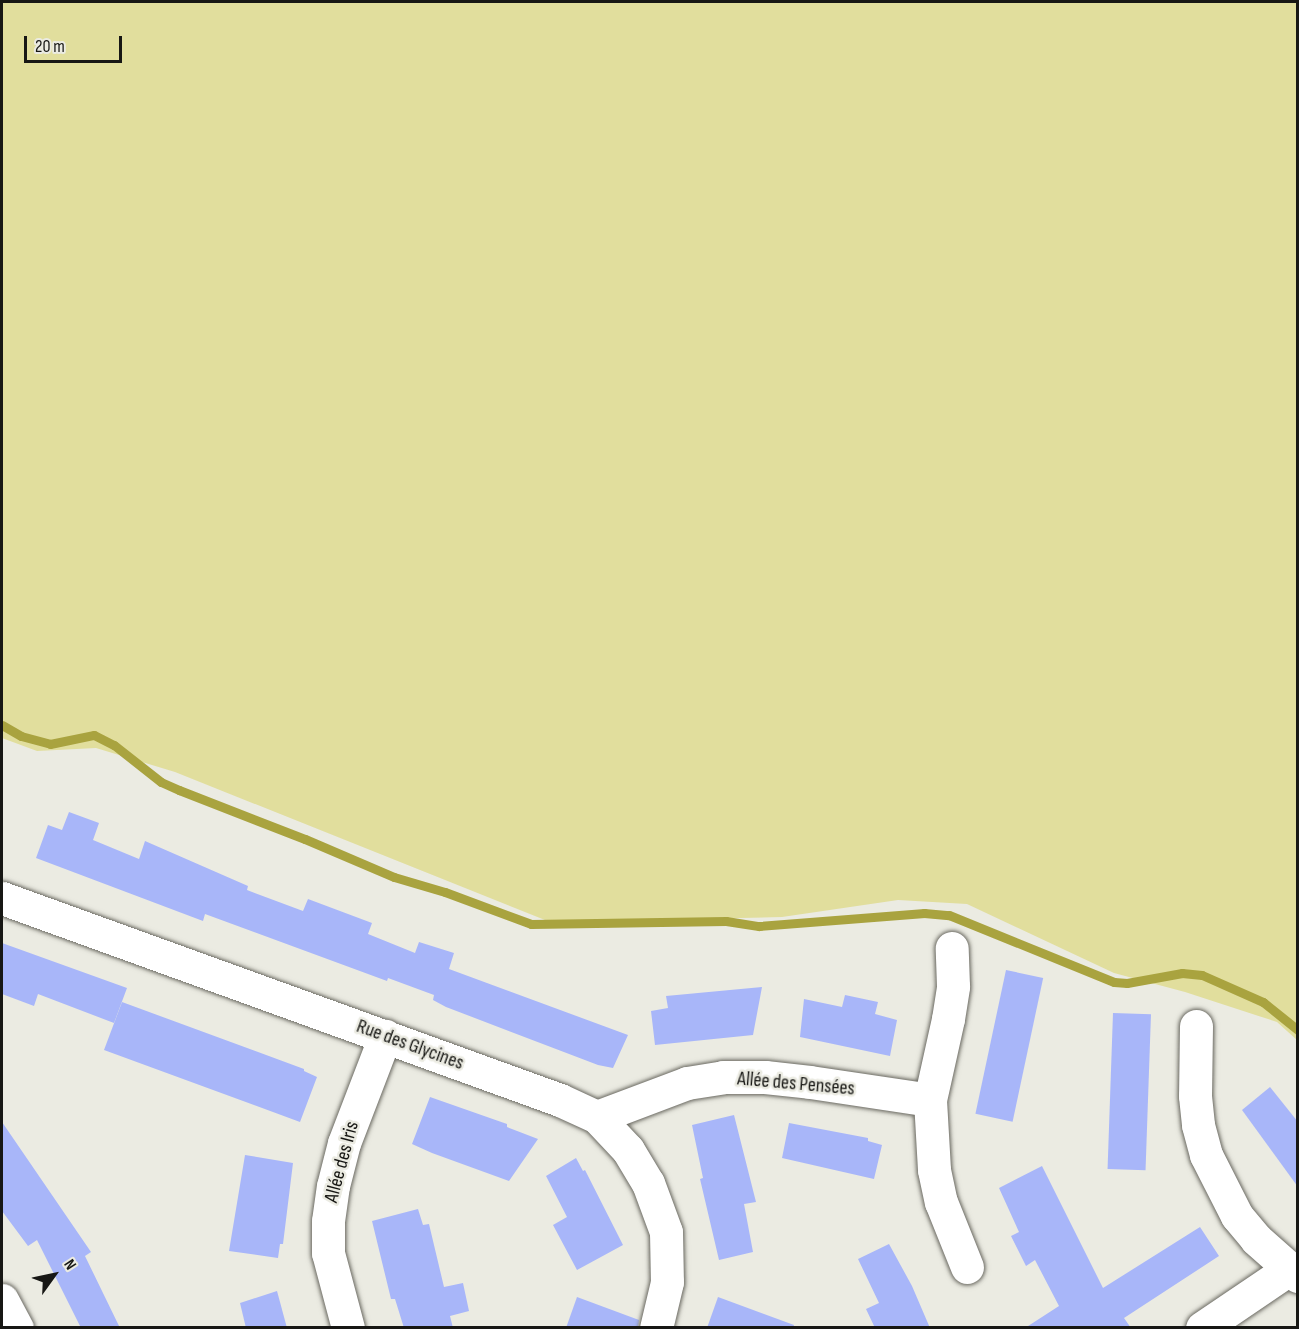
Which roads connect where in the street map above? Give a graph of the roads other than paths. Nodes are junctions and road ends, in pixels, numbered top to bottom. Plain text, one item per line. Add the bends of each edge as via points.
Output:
1 (2, 898) edge
2 (952, 948) dead end
3 (1196, 1026) dead end
4 (385, 1036) junction
5 (930, 1100) junction
6 (597, 1117) junction
7 (967, 1267) dead end
8 (1293, 1273) edge
9 (2, 1300) edge
10 (17, 1328) edge
11 (348, 1328) edge
12 (656, 1328) edge
13 (1202, 1328) edge

1 - 4 street, Rue des Glycines
2 - 5 street via 953,986
3 - 8 street via 1195,1096 1206,1155 1237,1216
4 - 6 street, Rue des Glycines
4 - 11 street, Allée des Iris via 345,1143 328,1221 328,1253
5 - 6 street, Allée des Pensées via 810,1082 723,1077 687,1083
5 - 7 street via 931,1139 941,1202
6 - 12 street, Rue des Glycines via 628,1150 648,1183 666,1232 667,1282
8 - 13 street
9 - 10 street

